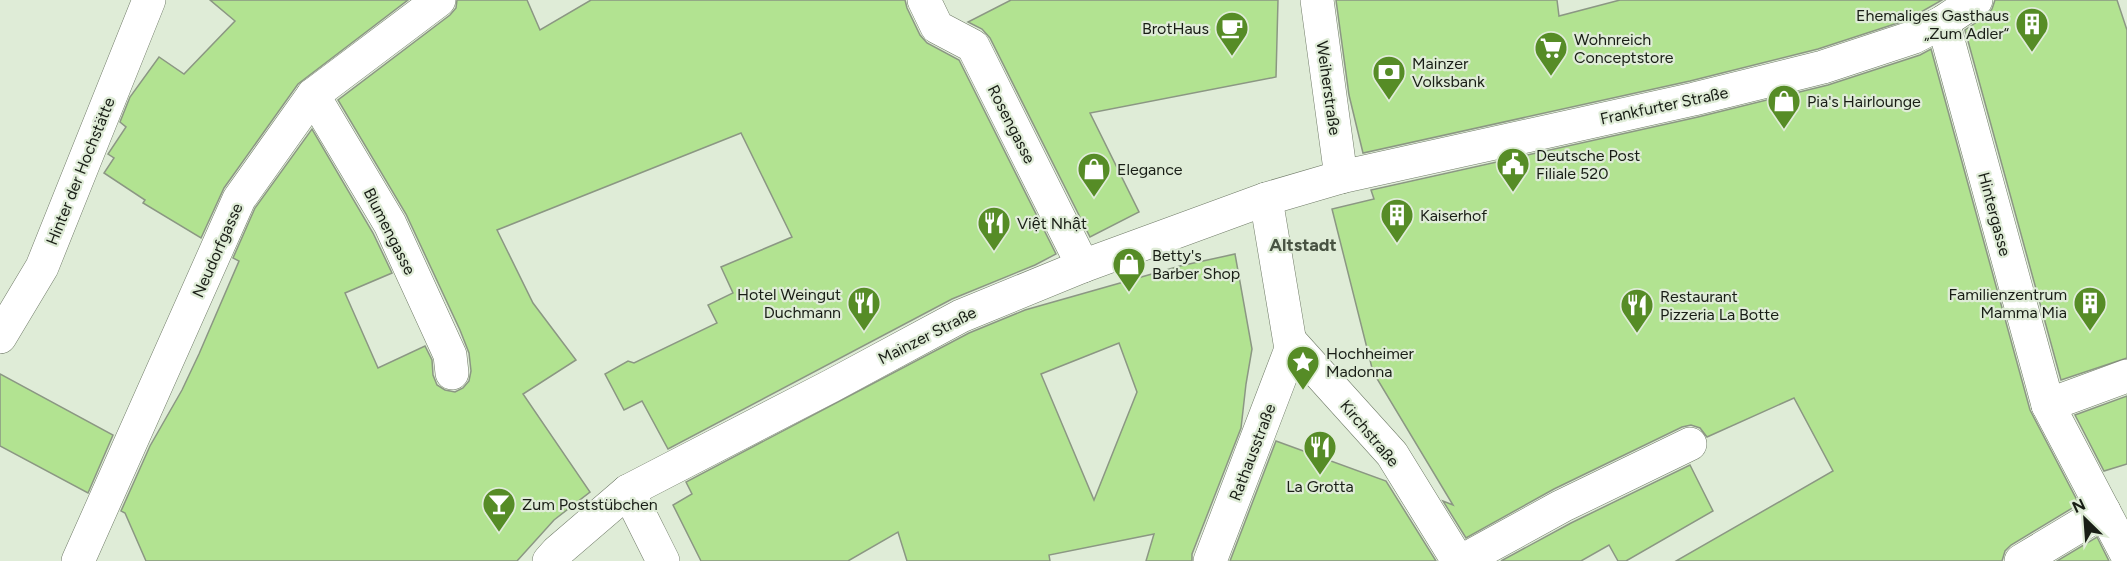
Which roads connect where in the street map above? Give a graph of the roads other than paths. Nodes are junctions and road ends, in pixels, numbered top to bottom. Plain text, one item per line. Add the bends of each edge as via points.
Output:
1 (149, 0) edge
2 (439, 0) edge
3 (924, 0) edge
4 (1317, 0) edge
5 (1976, 0) edge
6 (1943, 22) junction
7 (313, 95) junction
8 (1341, 177) junction
9 (1266, 199) junction
10 (1083, 266) junction
11 (0, 337) edge
12 (1292, 342) junction
13 (452, 373) dead end
14 (2127, 376) edge
15 (2048, 405) junction
16 (1690, 444) dead end
17 (628, 491) junction
18 (2104, 511) junction
19 (2127, 555) edge
20 (78, 561) edge
21 (549, 561) edge
22 (663, 561) edge
23 (1210, 561) edge
24 (1460, 561) edge
25 (2020, 561) edge

1 - 11 street, Hinter der Hochstätte via 42,267
2 - 7 street, Neudorfgasse
3 - 10 street, Rosengasse via 937,27 973,46
4 - 8 street, Weiherstraße
5 - 6 street, Frankfurter Straße
6 - 8 street, Frankfurter Straße via 1914,37 1823,67
6 - 15 street, Hintergasse
7 - 13 street, Blumengasse via 390,224 450,355
7 - 20 street, Neudorfgasse via 239,199
8 - 9 street, Mainzer Straße
9 - 10 street, Mainzer Straße
9 - 12 street
10 - 17 street, Mainzer Straße via 961,316
12 - 23 street, Rathausstraße
12 - 24 street, Kirchstraße via 1392,454
14 - 15 street
15 - 18 street, Hintergasse
16 - 24 street, Kirchstraße
17 - 21 street, Mainzer Straße
17 - 22 street
18 - 19 street, Hintergasse
18 - 25 street

